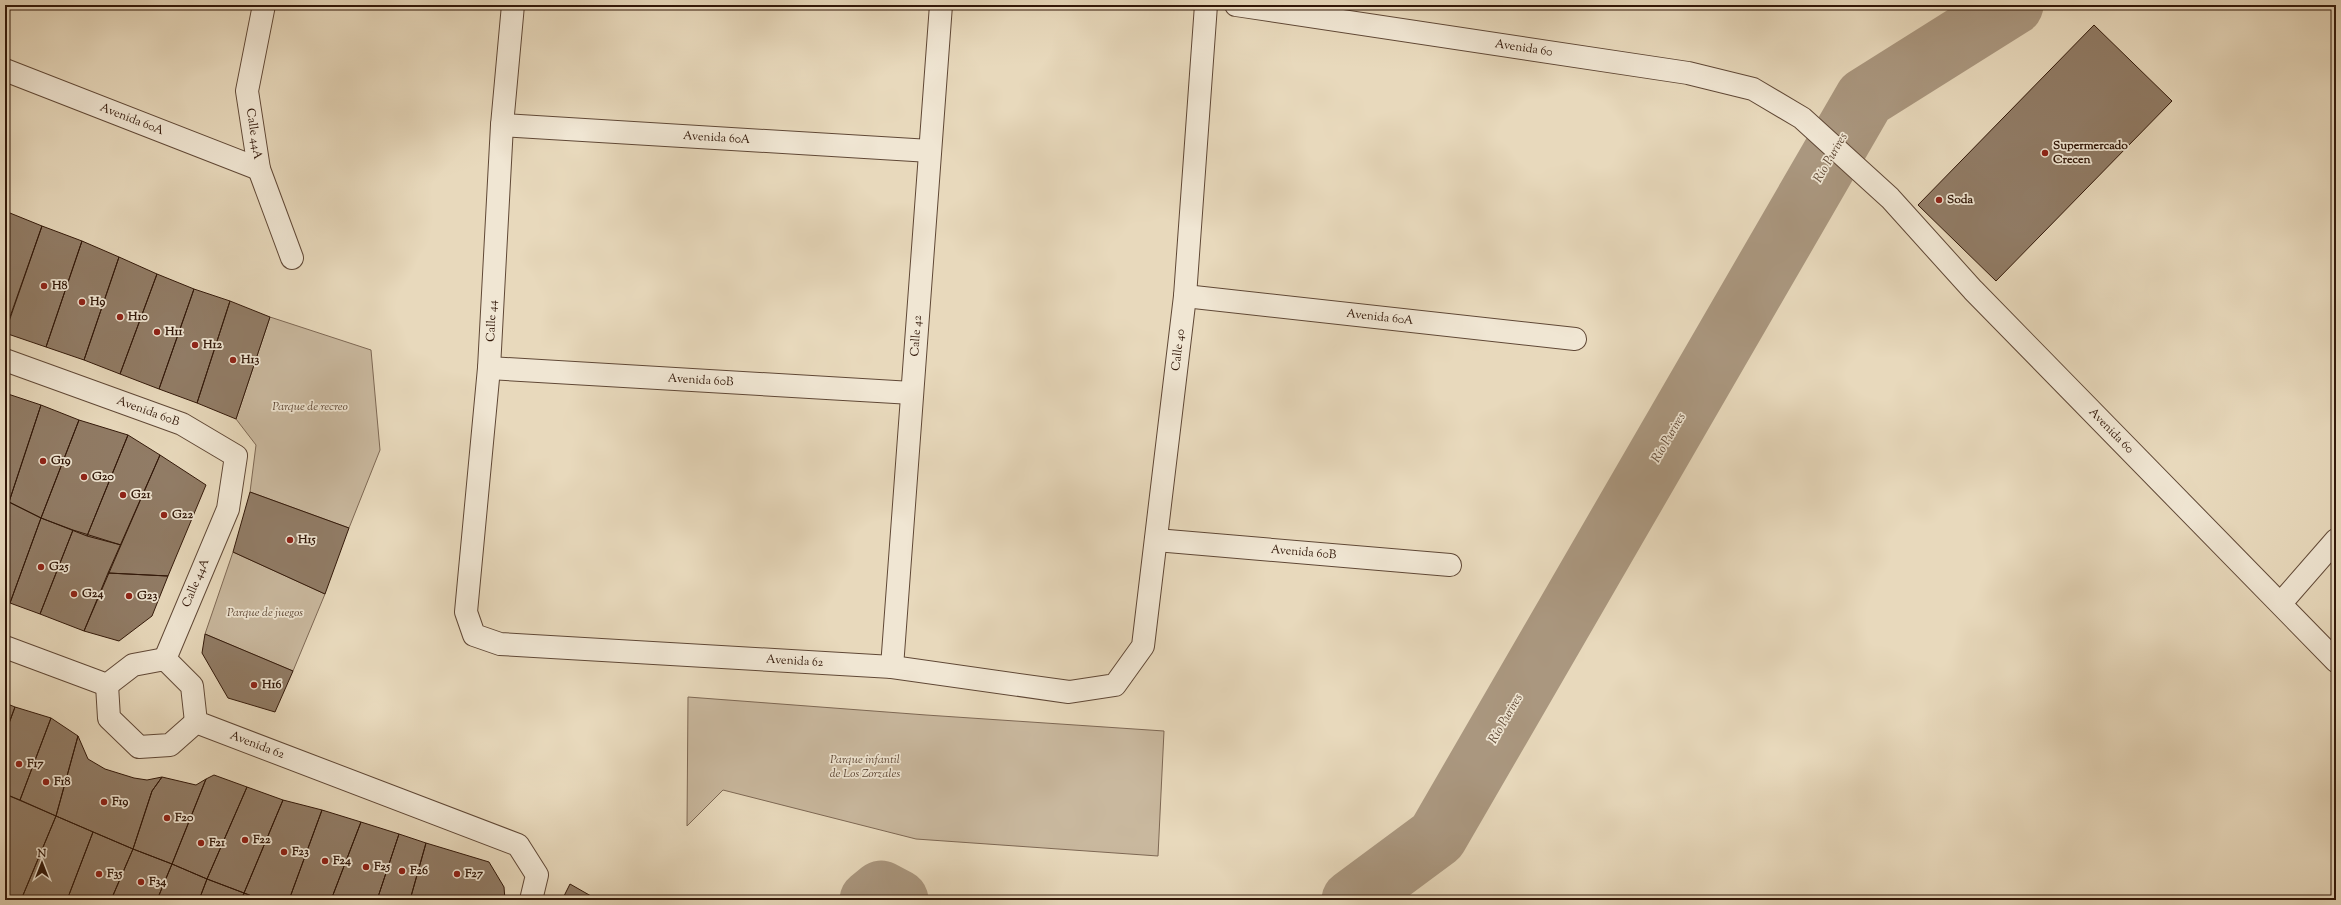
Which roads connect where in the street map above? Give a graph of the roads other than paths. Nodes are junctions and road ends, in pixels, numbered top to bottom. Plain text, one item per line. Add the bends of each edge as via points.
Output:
1 (264, 5) edge
2 (513, 5) edge
3 (941, 5) edge
4 (1206, 5) edge
5 (1236, 5) edge
6 (5, 70) edge
7 (502, 125) junction
8 (930, 151) junction
9 (259, 169) junction
10 (292, 258) dead end
11 (1185, 296) junction
12 (1575, 339) dead end
13 (5, 360) edge
14 (489, 368) junction
15 (912, 393) junction
16 (228, 509) joint
17 (1156, 540) junction
18 (2336, 540) edge
19 (1450, 565) dead end
20 (2281, 603) junction
21 (474, 635) joint
22 (5, 646) edge
23 (165, 659) junction
24 (2336, 661) edge
25 (892, 667) junction
26 (107, 685) junction
27 (1115, 685) joint
28 (196, 722) junction
29 (531, 900) edge

1 - 9 street, Calle 44A via 247,91
2 - 7 street, Calle 44
3 - 8 street, Calle 42
4 - 11 street, Calle 40
5 - 20 street, Avenida 60 via 1688,73 1753,89 1802,118 1890,198 1973,290
6 - 9 street, Avenida 60A
7 - 8 street, Avenida 60A
7 - 14 street, Calle 44
8 - 15 street, Calle 42
9 - 10 street, Calle 44A
11 - 12 street, Avenida 60A
11 - 17 street, Calle 40
13 - 16 street, Avenida 60B via 182,424 236,456
14 - 15 street, Avenida 60B
14 - 21 street, Calle 44 via 466,612
15 - 25 street, Calle 42
16 - 23 street, Calle 44A
17 - 19 street, Avenida 60B
17 - 27 street, Calle 40 via 1143,646
18 - 20 street
20 - 24 street, Avenida 60
21 - 25 street, Avenida 62 via 500,644
22 - 26 street
23 - 26 street via 133,665
23 - 28 street via 192,686
25 - 27 street, Avenida 62 via 1069,692
26 - 28 street via 109,718 139,747 170,746
28 - 29 street, Avenida 62 via 518,845 537,875

